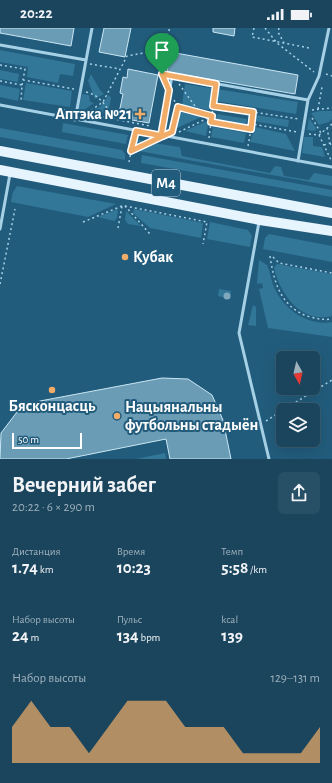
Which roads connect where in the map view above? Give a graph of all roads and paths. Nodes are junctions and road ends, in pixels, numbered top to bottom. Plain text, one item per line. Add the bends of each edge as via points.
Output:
1 (92, 28) edge
2 (170, 28) edge
3 (254, 28) edge
4 (265, 28) edge
5 (279, 28) edge
6 (329, 28) edge
7 (276, 41) junction
8 (284, 43) junction
9 (0, 45) edge
10 (309, 48) dead end
11 (160, 50) junction
12 (86, 62) junction
13 (0, 65) edge
14 (120, 69) junction
15 (162, 74) joint
16 (324, 74) dead end
17 (173, 76) junction
18 (319, 76) junction
19 (332, 76) edge
20 (23, 80) junction
21 (0, 81) edge
22 (216, 84) junction
23 (22, 85) junction
24 (80, 90) junction
25 (169, 90) junction
26 (308, 100) junction
27 (103, 102) junction
28 (20, 104) dead end
29 (0, 106) edge
30 (213, 106) junction
31 (178, 107) junction
32 (332, 108) edge
33 (253, 112) junction
34 (87, 113) dead end
35 (200, 113) junction
36 (212, 116) junction
37 (113, 118) dead end
38 (75, 120) junction
39 (305, 120) junction
40 (211, 122) junction
41 (137, 123) dead end
42 (252, 124) junction
43 (332, 124) edge
44 (327, 128) junction
45 (251, 129) junction
46 (136, 131) junction
47 (179, 132) dead end
48 (302, 133) junction
49 (322, 133) junction
50 (319, 135) junction
51 (162, 136) junction
52 (208, 139) dead end
53 (330, 143) junction
54 (324, 145) junction
55 (248, 146) dead end
56 (332, 148) edge
57 (0, 151) edge
58 (131, 151) junction
59 (331, 160) edge
60 (298, 161) junction
61 (129, 162) dead end
62 (332, 167) edge
63 (0, 170) edge
64 (10, 172) junction
65 (122, 206) junction
66 (125, 206) junction
67 (14, 209) dead end
68 (332, 213) edge
69 (260, 220) junction
70 (83, 222) dead end
71 (118, 228) dead end
72 (0, 229) edge
73 (332, 231) edge
74 (150, 234) dead end
75 (203, 244) dead end
76 (270, 256) dead end
77 (273, 257) dead end
78 (1, 273) edge
79 (332, 273) edge
80 (0, 284) edge
81 (332, 319) edge
82 (332, 380) edge
83 (294, 403) edge
84 (276, 414) edge
85 (260, 424) junction
86 (269, 459) edge

1 - 12 lane
2 - 11 path
3 - 7 path via 252,37
4 - 7 path
5 - 8 path via 278,32
6 - 18 lane
7 - 8 path
7 - 18 path
8 - 10 path
9 - 12 lane
11 - 14 path via 126,56
11 - 15 path
12 - 14 path
12 - 24 lane
13 - 20 path via 25,69
14 - 27 path
15 - 17 lane
16 - 19 path
17 - 22 lane
17 - 25 lane
17 - 35 path
18 - 26 lane
20 - 23 path
20 - 24 path
21 - 23 path
22 - 26 lane
22 - 30 path
23 - 28 path
24 - 27 path via 94,93
24 - 38 lane
25 - 31 path
25 - 51 lane
26 - 39 lane
27 - 34 path
27 - 37 path
29 - 38 lane
30 - 33 path
30 - 36 path
31 - 35 path
31 - 51 path via 172,132
32 - 49 path via 312,109 309,114
33 - 39 path
33 - 42 path
35 - 36 path
36 - 40 path
36 - 47 path
38 - 46 lane
39 - 48 lane
40 - 45 path
40 - 52 path
41 - 46 path
42 - 45 path
42 - 48 path
43 - 44 path
44 - 49 path
44 - 53 path
45 - 55 path
46 - 51 lane
46 - 58 path
48 - 50 path
48 - 60 lane
49 - 50 path
50 - 54 path
51 - 58 path
51 - 60 lane
53 - 54 path
53 - 56 path
54 - 59 path
57 - 68 main road, М4
58 - 61 path
60 - 62 lane
63 - 64 main road, М4
64 - 69 main road, М4
64 - 72 lane
65 - 66 path
65 - 70 path
65 - 71 path
66 - 74 path
66 - 75 path via 207,222
67 - 78 path
69 - 73 main road, М4
69 - 85 lane via 238,333
76 - 81 path via 275,283 285,301 303,314 319,319
77 - 79 path via 279,263
78 - 80 path
82 - 83 path
84 - 85 path
85 - 86 lane

